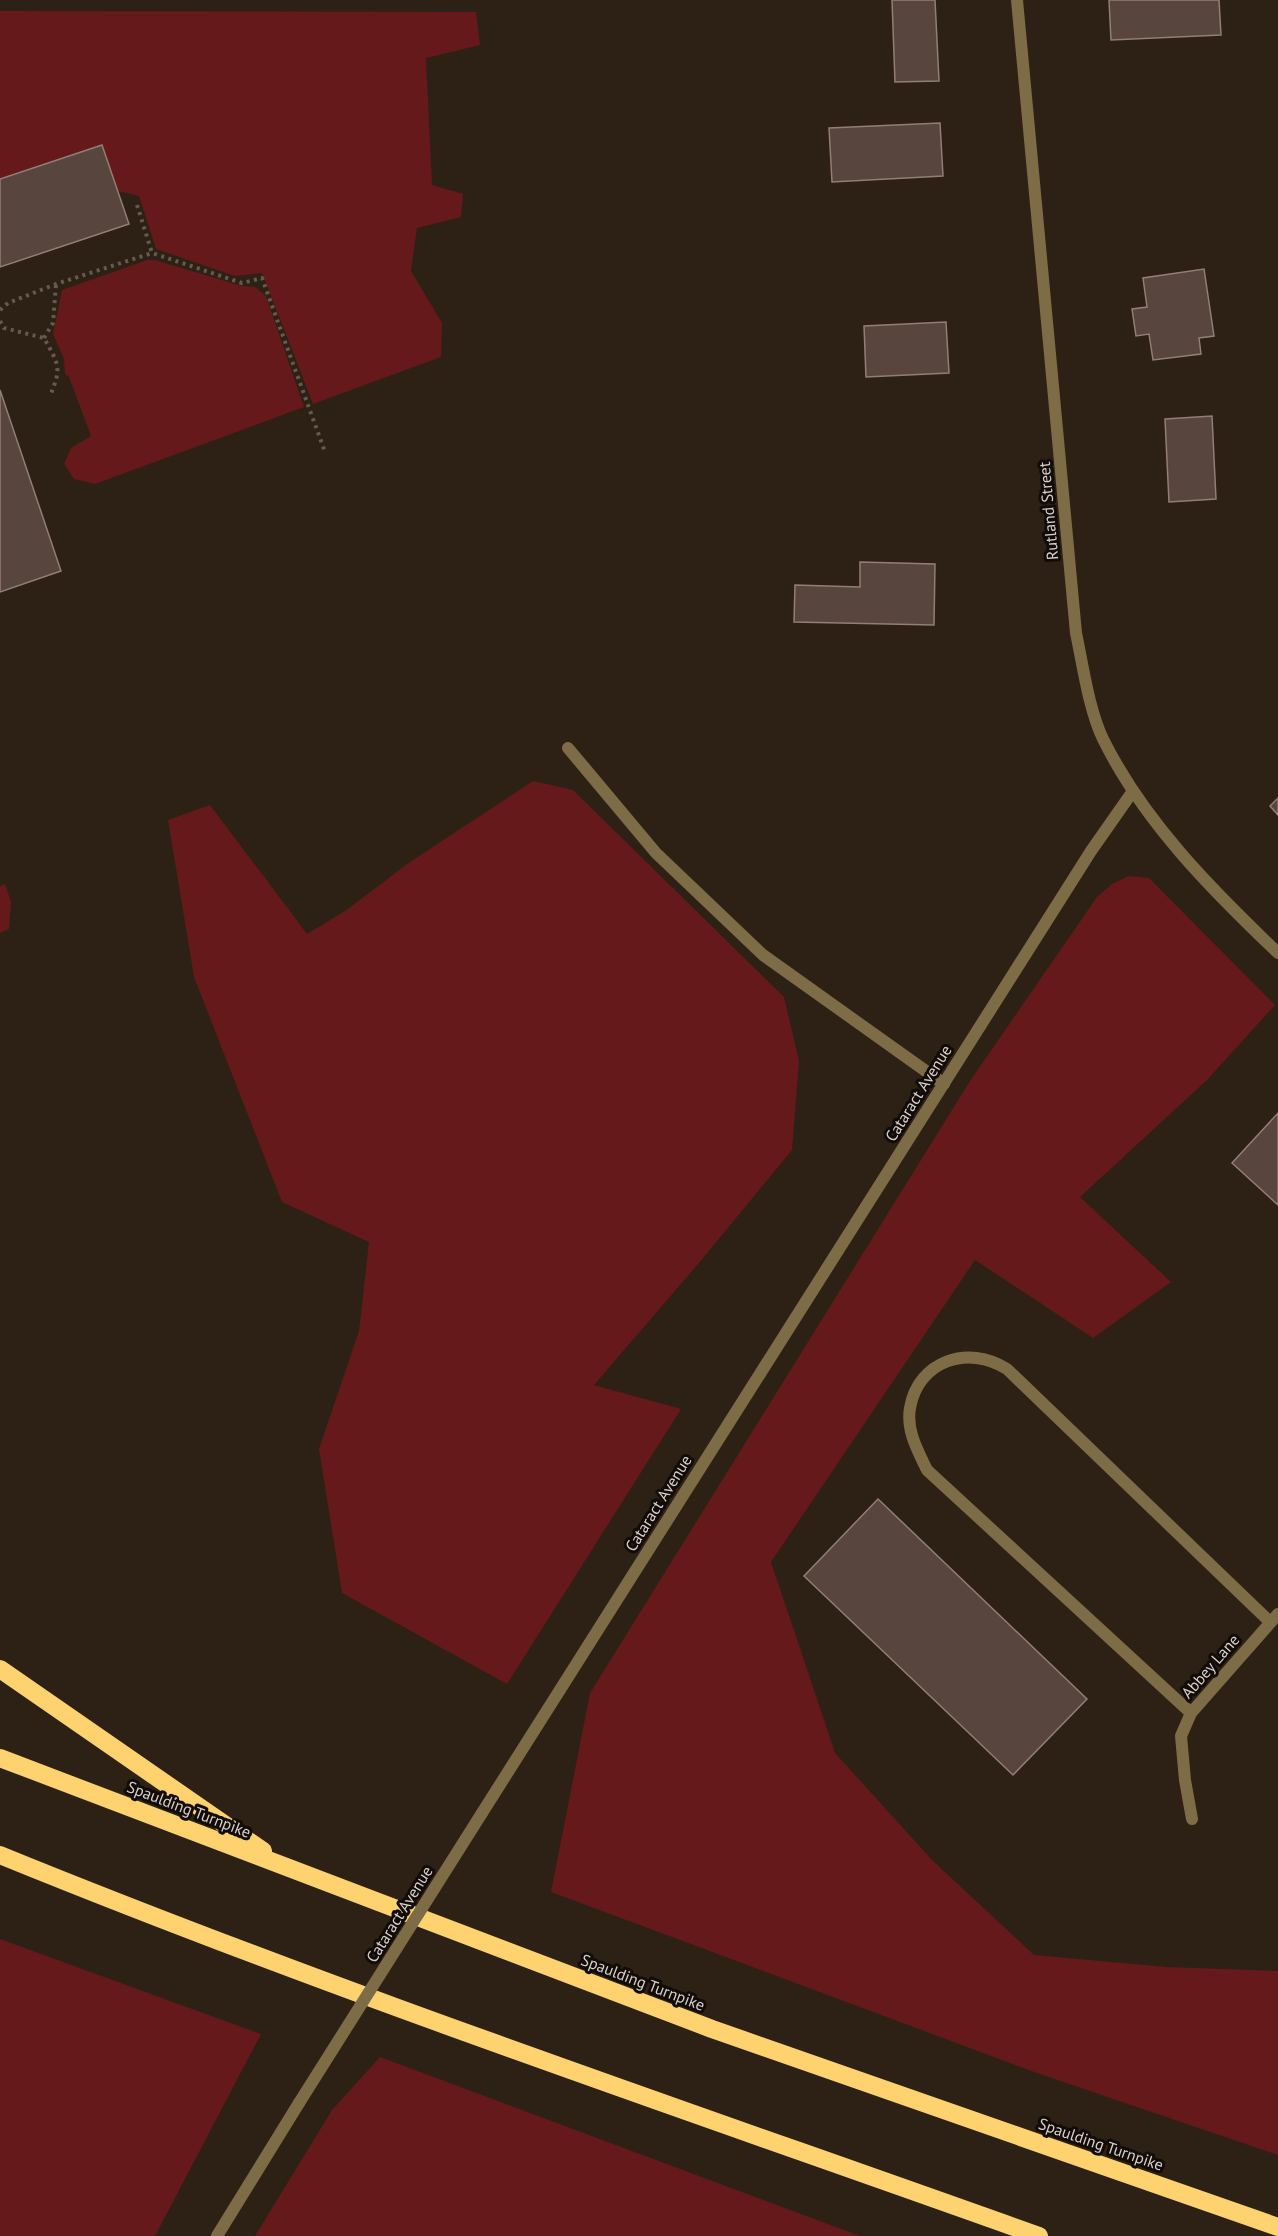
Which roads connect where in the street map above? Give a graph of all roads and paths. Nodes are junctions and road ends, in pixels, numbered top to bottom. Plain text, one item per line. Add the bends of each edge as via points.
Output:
1 (1017, 0) edge
2 (137, 205) dead end
3 (152, 254) junction
4 (56, 284) junction
5 (0, 310) edge
6 (0, 321) edge
7 (44, 338) junction
8 (50, 396) dead end
9 (325, 452) dead end
10 (568, 748) dead end
11 (1133, 791) junction
12 (1278, 953) edge
13 (944, 1084) junction
14 (1274, 1618) edge
15 (0, 1669) edge
16 (1191, 1713) junction
17 (0, 1758) edge
18 (1192, 1818) dead end
19 (0, 1855) edge
20 (290, 1869) junction
21 (1278, 2227) edge
22 (217, 2236) edge
23 (1039, 2236) edge

1 - 11 street, Rutland Street via 1076,633 1102,737
2 - 3 path
3 - 4 path
3 - 9 path via 243,283 262,278
4 - 5 path
4 - 7 path via 53,322
6 - 7 path via 4,328
7 - 8 path via 58,364
10 - 13 street via 656,853 756,948
11 - 12 street, Rutland Street via 1179,851
11 - 13 street, Cataract Avenue
13 - 22 street, Cataract Avenue, bridge
14 - 16 street, Abbey Lane
14 - 16 street via 994,1361 974,1356 958,1358 937,1366 916,1385 909,1410 912,1441 927,1470
15 - 20 highway
16 - 18 street, Abbey Lane via 1181,1736
17 - 20 highway, Spaulding Turnpike
19 - 23 highway via 439,2022
20 - 21 highway, Spaulding Turnpike via 712,2029

